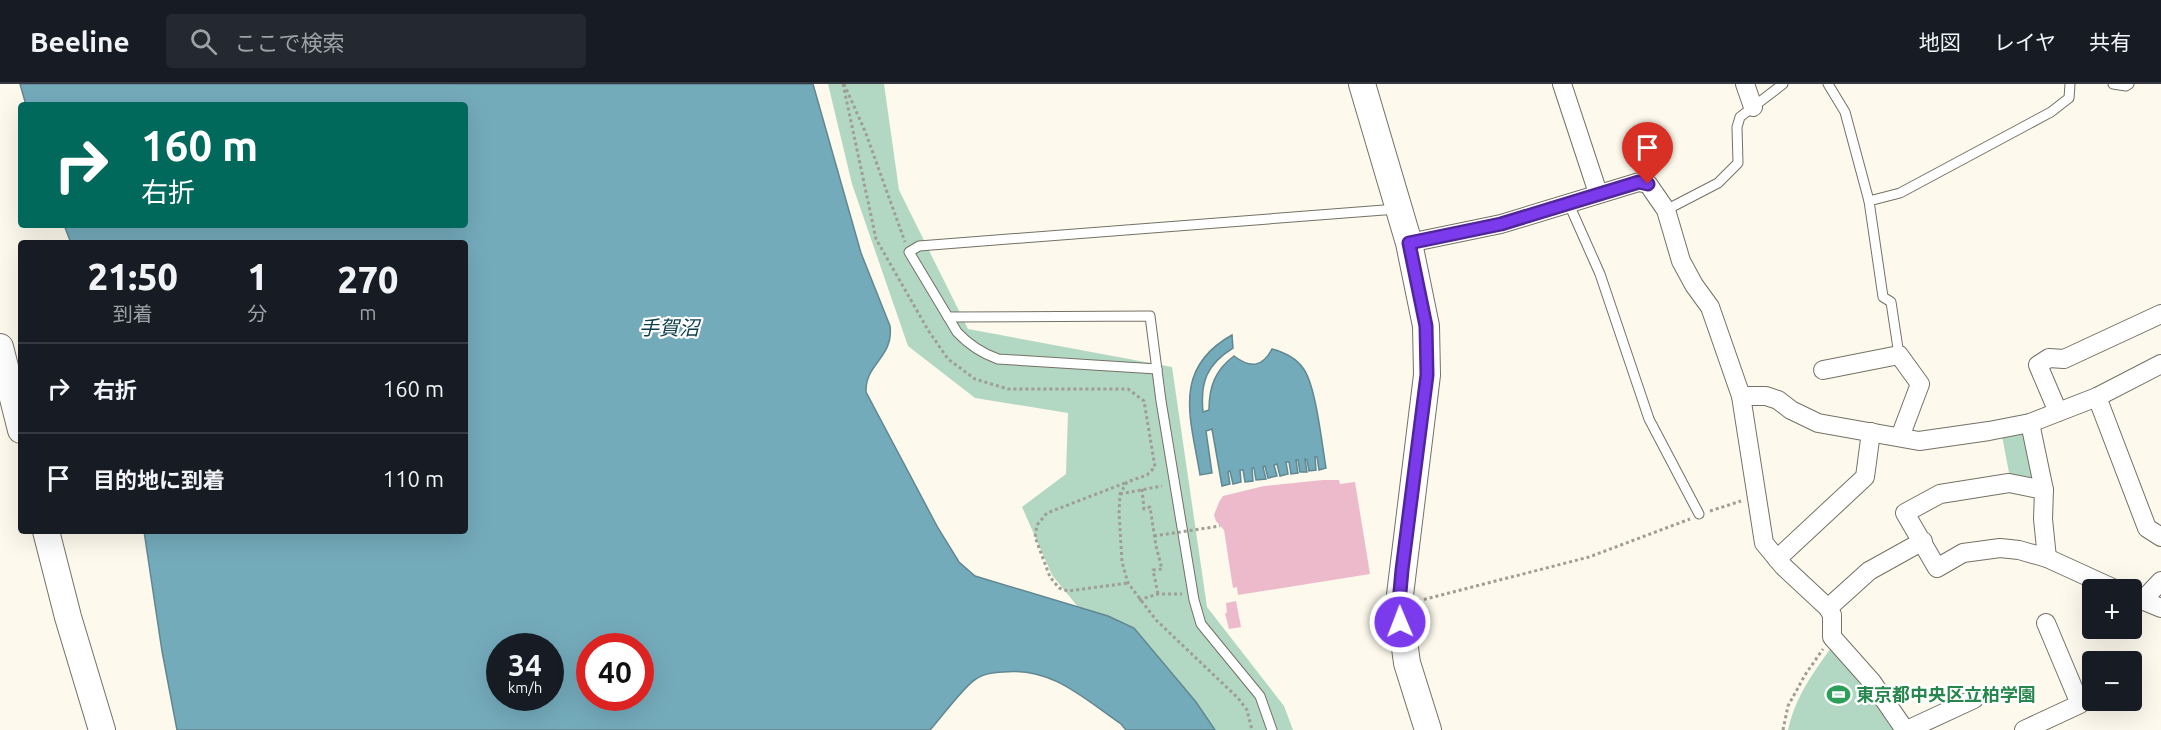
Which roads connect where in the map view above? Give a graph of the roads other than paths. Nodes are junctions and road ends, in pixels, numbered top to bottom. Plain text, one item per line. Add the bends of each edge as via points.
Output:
1 (1362, 84) edge
2 (1562, 84) edge
3 (1745, 84) edge
4 (1783, 84) edge
5 (1828, 84) edge
6 (2070, 84) edge
7 (2113, 84) edge
8 (2129, 84) edge
9 (1753, 107) junction
10 (1598, 193) junction
11 (1869, 201) junction
12 (1568, 202) junction
13 (1397, 209) junction
14 (1665, 210) junction
15 (1409, 243) junction
16 (2161, 314) edge
17 (948, 316) junction
18 (0, 347) edge
19 (1899, 355) junction
20 (2161, 364) edge
21 (1157, 369) junction
22 (1823, 370) dead end
23 (1742, 396) junction
24 (2097, 397) junction
25 (2058, 412) junction
26 (18, 418) edge
27 (2030, 423) junction
28 (1871, 432) junction
29 (1900, 437) junction
30 (2044, 489) junction
31 (1699, 514) road end
32 (47, 534) edge
33 (2161, 537) edge
34 (1923, 541) junction
35 (2047, 558) junction
36 (1777, 559) junction
37 (2092, 579) edge
38 (2161, 581) edge
39 (2142, 595) edge
40 (2142, 601) edge
41 (1828, 608) junction
42 (2161, 608) edge
43 (2046, 623) dead end
44 (1974, 699) dead end
45 (102, 730) edge
46 (1272, 730) edge
47 (1428, 730) edge
48 (1906, 730) edge
49 (2024, 730) edge

1 - 13 street
2 - 10 street
3 - 9 street
4 - 9 lane
5 - 11 lane via 1845,112
6 - 11 lane via 2069,98 2051,112 1900,193
7 - 8 lane
9 - 14 lane via 1740,117 1737,127 1738,163 1718,183
10 - 12 street
10 - 14 street via 1639,182 1648,184
11 - 19 lane via 1883,297 1891,302
12 - 15 street via 1501,224
12 - 31 lane via 1600,274 1649,419
13 - 15 street
13 - 17 lane via 920,246 909,252
14 - 23 street via 1681,261 1710,307
15 - 47 street via 1426,326 1427,375 1399,603 1407,663
16 - 25 street via 2064,359 2049,358 2038,365
17 - 21 lane via 967,343 998,359
17 - 21 lane via 1150,316
18 - 26 street
19 - 22 street
19 - 29 street via 1920,384
20 - 24 street
21 - 46 lane via 1201,624 1260,696
23 - 28 street via 1766,396 1818,423
23 - 36 street via 1764,543
24 - 25 street
24 - 33 street via 2147,528
25 - 27 street
27 - 29 street via 1919,441
27 - 30 street
28 - 29 street
28 - 36 street via 1865,477
30 - 34 street via 2009,483 1940,494 1905,513
30 - 35 street
32 - 45 street
34 - 35 street via 1936,568 1963,553 2000,548
34 - 41 street via 1869,571
35 - 37 street
36 - 41 street
38 - 39 street
40 - 42 street
41 - 48 street via 1832,615 1832,637 1872,682
43 - 49 street via 2080,704
44 - 48 street

